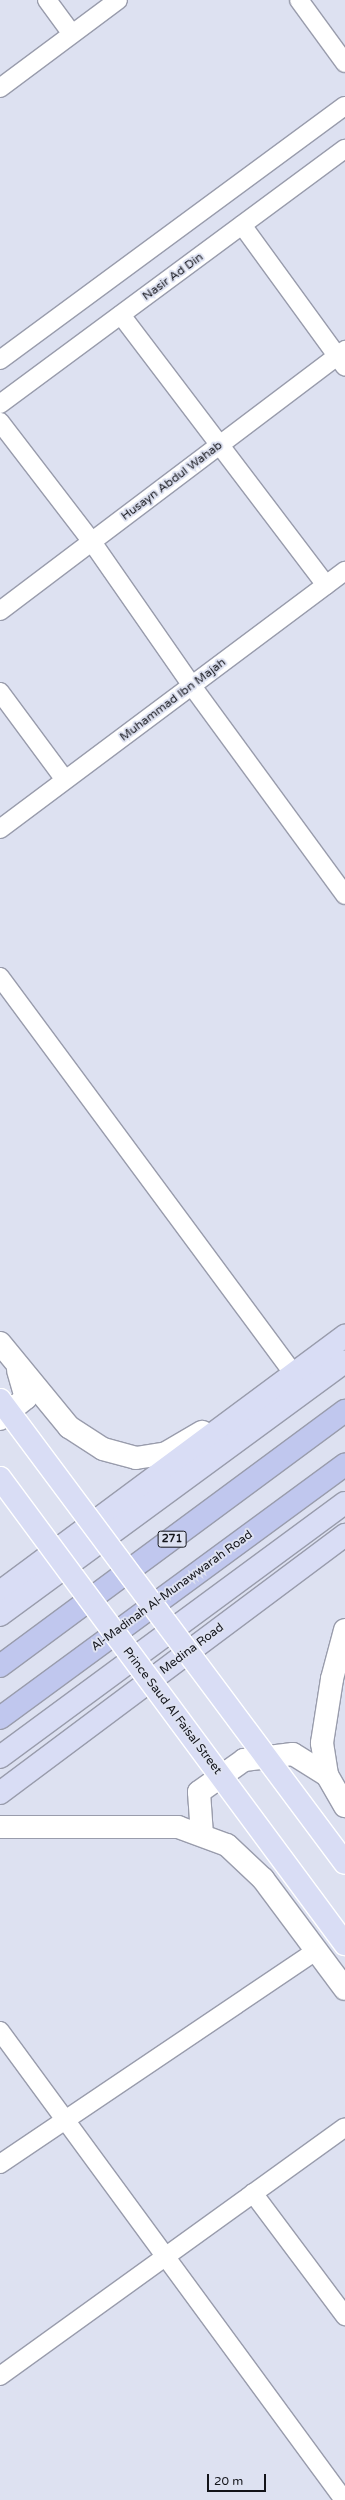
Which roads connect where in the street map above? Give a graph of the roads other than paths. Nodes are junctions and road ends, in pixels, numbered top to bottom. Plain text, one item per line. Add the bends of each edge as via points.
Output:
1 (46, 0) edge
2 (118, 0) edge
3 (299, 0) edge
4 (72, 34) junction
5 (345, 63) edge
6 (0, 88) edge
7 (345, 106) edge
8 (345, 149) edge
9 (242, 225) junction
10 (121, 315) junction
11 (342, 358) edge
12 (0, 360) edge
13 (0, 404) edge
14 (0, 422) edge
15 (219, 445) junction
16 (92, 542) junction
17 (345, 571) edge
18 (326, 585) junction
19 (0, 612) edge
20 (192, 686) junction
21 (0, 692) edge
22 (65, 780) junction
23 (0, 829) edge
24 (345, 895) edge
25 (0, 977) edge
26 (345, 1336) edge
27 (0, 1343) edge
28 (345, 1362) edge
29 (17, 1365) junction
30 (294, 1374) junction
31 (0, 1400) edge
32 (345, 1411) edge
33 (0, 1420) edge
34 (345, 1465) edge
35 (0, 1478) edge
36 (345, 1503) edge
37 (345, 1535) edge
38 (102, 1538) junction
39 (65, 1566) junction
40 (0, 1592) edge
41 (0, 1615) edge
42 (172, 1628) junction
43 (345, 1630) edge
44 (133, 1658) junction
45 (0, 1666) edge
46 (0, 1718) edge
47 (0, 1757) edge
48 (327, 1775) junction
49 (0, 1793) edge
50 (345, 1806) edge
51 (0, 1827) edge
52 (202, 1836) junction
53 (345, 1863) edge
54 (345, 1944) edge
55 (316, 1950) junction
56 (345, 1989) edge
57 (0, 2031) edge
58 (66, 2119) junction
59 (345, 2126) edge
60 (0, 2164) edge
61 (253, 2193) junction
62 (165, 2257) junction
63 (345, 2316) edge
64 (0, 2376) edge
65 (344, 2500) edge

1 - 4 street
2 - 4 street
3 - 5 street
4 - 6 street
7 - 12 street
8 - 9 street, Nasir Ad Din
9 - 10 street, Nasir Ad Din
9 - 11 street
10 - 13 street, Nasir Ad Din
10 - 15 street
11 - 15 street, Husayn Abdul Wahab
14 - 16 street
15 - 16 street, Husayn Abdul Wahab
15 - 18 street
16 - 19 street, Husayn Abdul Wahab
16 - 20 street
17 - 18 street, Muhammad Ibn Majah
18 - 20 street, Muhammad Ibn Majah
20 - 22 street, Muhammad Ibn Majah
20 - 24 street
21 - 22 street
22 - 23 street, Muhammad Ibn Majah
25 - 30 street
26 - 30 main road
27 - 29 street
28 - 38 main road
29 - 30 street via 69,1428 103,1449 136,1458 166,1453
29 - 33 street via 26,1398
30 - 40 main road
31 - 38 main road, bridge
32 - 45 highway, 271
34 - 46 highway, Al-Madinah Al-Munawwarah Road
35 - 39 main road, Prince Saud Al Faisal Street, bridge
36 - 42 main road
37 - 49 main road, Medina Road
38 - 39 main road
38 - 42 main road, bridge
39 - 41 main road
39 - 44 main road, Prince Saud Al Faisal Street, bridge
42 - 44 main road
42 - 53 main road, bridge
43 - 48 street via 332,1679 322,1743
44 - 47 main road
44 - 54 main road, Prince Saud Al Faisal Street, bridge
48 - 50 street
48 - 52 street via 293,1754 244,1760 199,1792
51 - 52 street via 178,1827
52 - 55 street via 227,1845 263,1879
55 - 56 street
55 - 58 street
57 - 58 street
58 - 60 street
58 - 62 street
59 - 61 street
61 - 62 street
61 - 63 street
62 - 64 street
62 - 65 street

